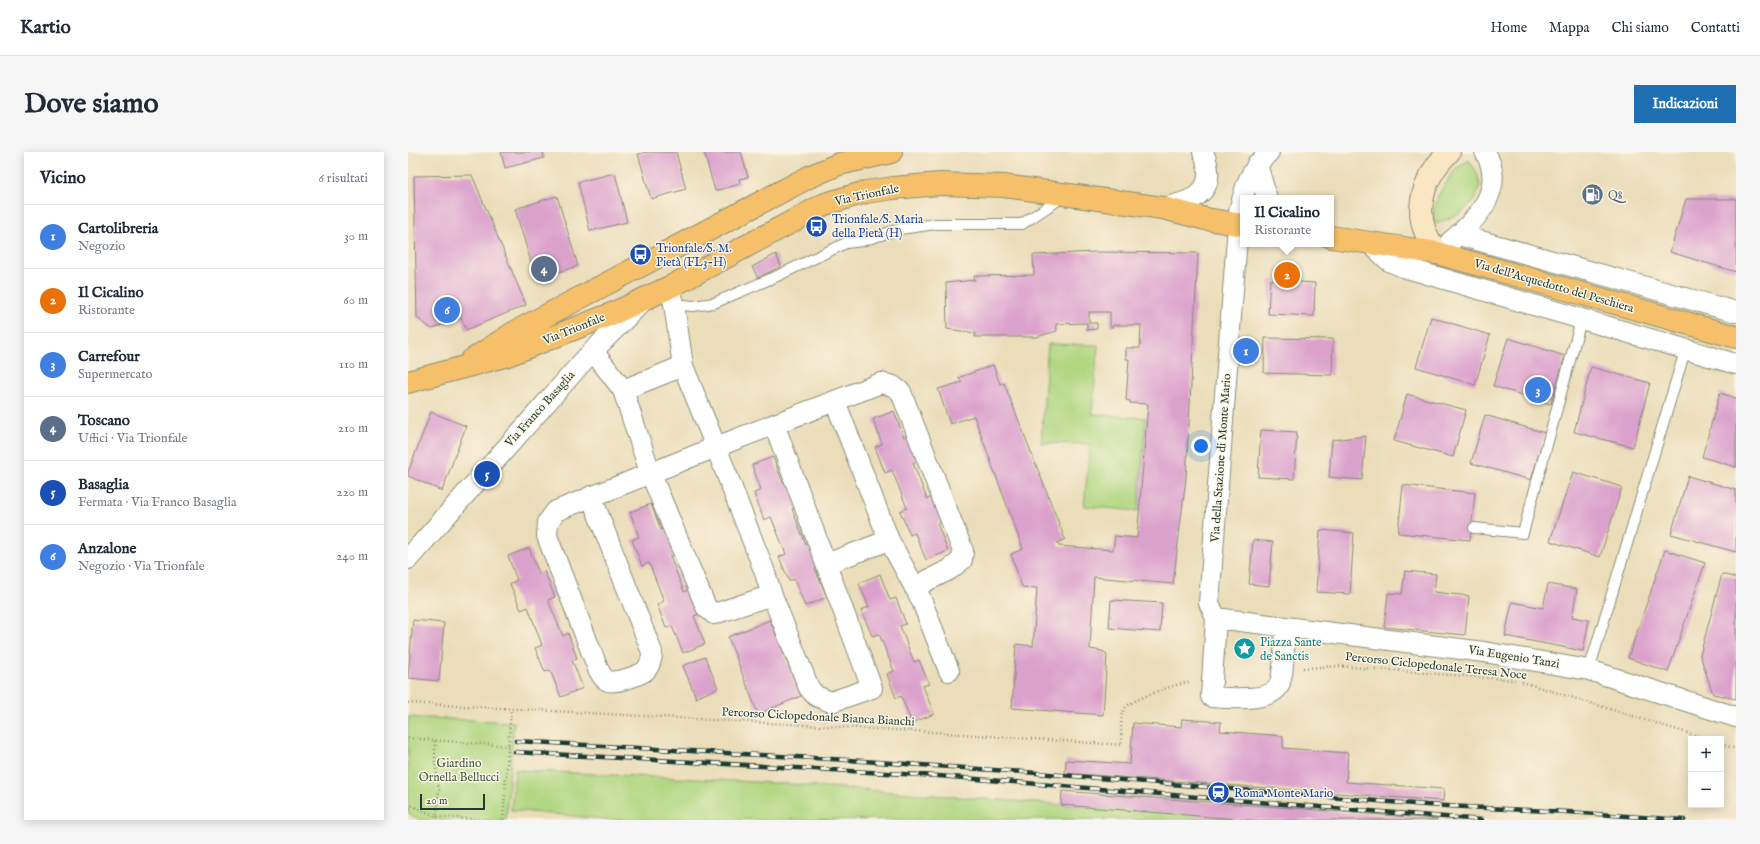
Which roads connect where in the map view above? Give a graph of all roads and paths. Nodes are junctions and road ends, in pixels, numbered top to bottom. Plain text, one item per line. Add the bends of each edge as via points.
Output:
1 (891, 152) edge
2 (1203, 152) edge
3 (1449, 152) edge
4 (1485, 152) edge
5 (1263, 158) edge
6 (1067, 194) junction
7 (1244, 195) edge
8 (1267, 195) edge
9 (1163, 208) junction
10 (1240, 208) edge
11 (1240, 225) edge
12 (1458, 236) junction
13 (1334, 237) edge
14 (1370, 243) junction
15 (1437, 253) junction
16 (672, 295) junction
17 (645, 299) junction
18 (1736, 312) edge
19 (1581, 320) junction
20 (1736, 337) edge
21 (593, 351) junction
22 (1685, 351) junction
23 (1736, 364) edge
24 (683, 366) junction
25 (463, 367) junction
26 (408, 382) edge
27 (623, 390) junction
28 (835, 402) junction
29 (774, 424) junction
30 (716, 447) junction
31 (650, 472) junction
32 (591, 496) junction
33 (1474, 528) dead end
34 (889, 540) junction
35 (408, 559) edge
36 (826, 564) junction
37 (914, 587) junction
38 (772, 595) junction
39 (1216, 618) junction
40 (1286, 627) junction
41 (1589, 670) junction
42 (949, 671) dead end
43 (1282, 671) junction
44 (1187, 682) dead end
45 (408, 703) edge
46 (511, 709) junction
47 (1736, 717) edge
48 (1699, 736) edge
49 (408, 738) edge
50 (435, 741) junction
51 (1724, 745) edge
52 (509, 746) junction
53 (1736, 749) edge
54 (408, 804) edge
55 (436, 816) junction
56 (436, 820) edge
57 (480, 820) edge
58 (503, 820) edge

1 - 25 main road, Via Trionfale via 839,164 789,186 515,332
2 - 9 street, Via Trionfale via 1208,174 1205,187 1190,200
3 - 15 main road via 1434,170 1421,202 1425,231
4 - 12 street via 1493,175 1491,194 1481,212
5 - 7 street via 1246,186
5 - 8 street
6 - 9 main road, Via Trionfale
6 - 16 lane via 1022,224 936,224 900,229 862,241 846,243 714,303 693,306
6 - 16 main road, Via Trionfale via 1004,186 946,184 893,188 854,195 825,204
9 - 11 main road
10 - 11 street
11 - 39 street, Via della Stazione di Monte Mario via 1210,603
12 - 15 street
12 - 18 street, Via dell'Acquedotto del Peschiera
13 - 14 main road, Via dell'Acquedotto del Peschiera
14 - 15 main road, Via dell'Acquedotto del Peschiera
14 - 19 street, Via dell'Acquedotto del Peschiera via 1396,265
15 - 20 main road, Via dell'Acquedotto del Peschiera
16 - 17 main road, Via Trionfale
16 - 24 street
17 - 21 street, Via Franco Basaglia
17 - 25 main road, Via Trionfale via 512,354
19 - 22 street, Via dell'Acquedotto del Peschiera
19 - 33 lane, Via dell'Acquedotto del Peschiera via 1523,533
21 - 27 street
21 - 35 street, Via Franco Basaglia
22 - 23 street, Via dell'Acquedotto del Peschiera
22 - 41 lane
24 - 27 street
24 - 30 street
25 - 26 main road, Via Trionfale
27 - 31 street
28 - 29 street
28 - 34 street
28 - 37 street via 881,383 893,386 901,392 963,551 962,560 949,570
29 - 30 street
29 - 36 street
30 - 31 street
30 - 38 street
31 - 32 street
31 - 38 street via 706,607 714,614
32 - 32 street via 556,511 548,522 547,536 598,669 604,679 614,683 643,673 652,660 652,652
34 - 36 street
34 - 37 street
36 - 38 street via 872,688 831,702 816,696 809,688
37 - 42 street
39 - 40 street
39 - 43 street via 1211,697 1260,696 1278,687
40 - 41 street, Via Eugenio Tanzi via 1484,652
40 - 43 street
41 - 47 street, Via Eugenio Tanzi
43 - 48 path, Percorso Ciclopedonale Teresa Noce via 1339,666 1519,681
44 - 46 path, Percorso Ciclopedonale Bianca Bianchi via 1130,704 1122,716 1121,745
45 - 46 path, Percorso Ciclopedonale Bianca Bianchi
46 - 52 path
49 - 50 path
50 - 52 path
50 - 55 path via 439,789
51 - 53 path
52 - 58 path
54 - 55 path
55 - 56 path
55 - 57 path

